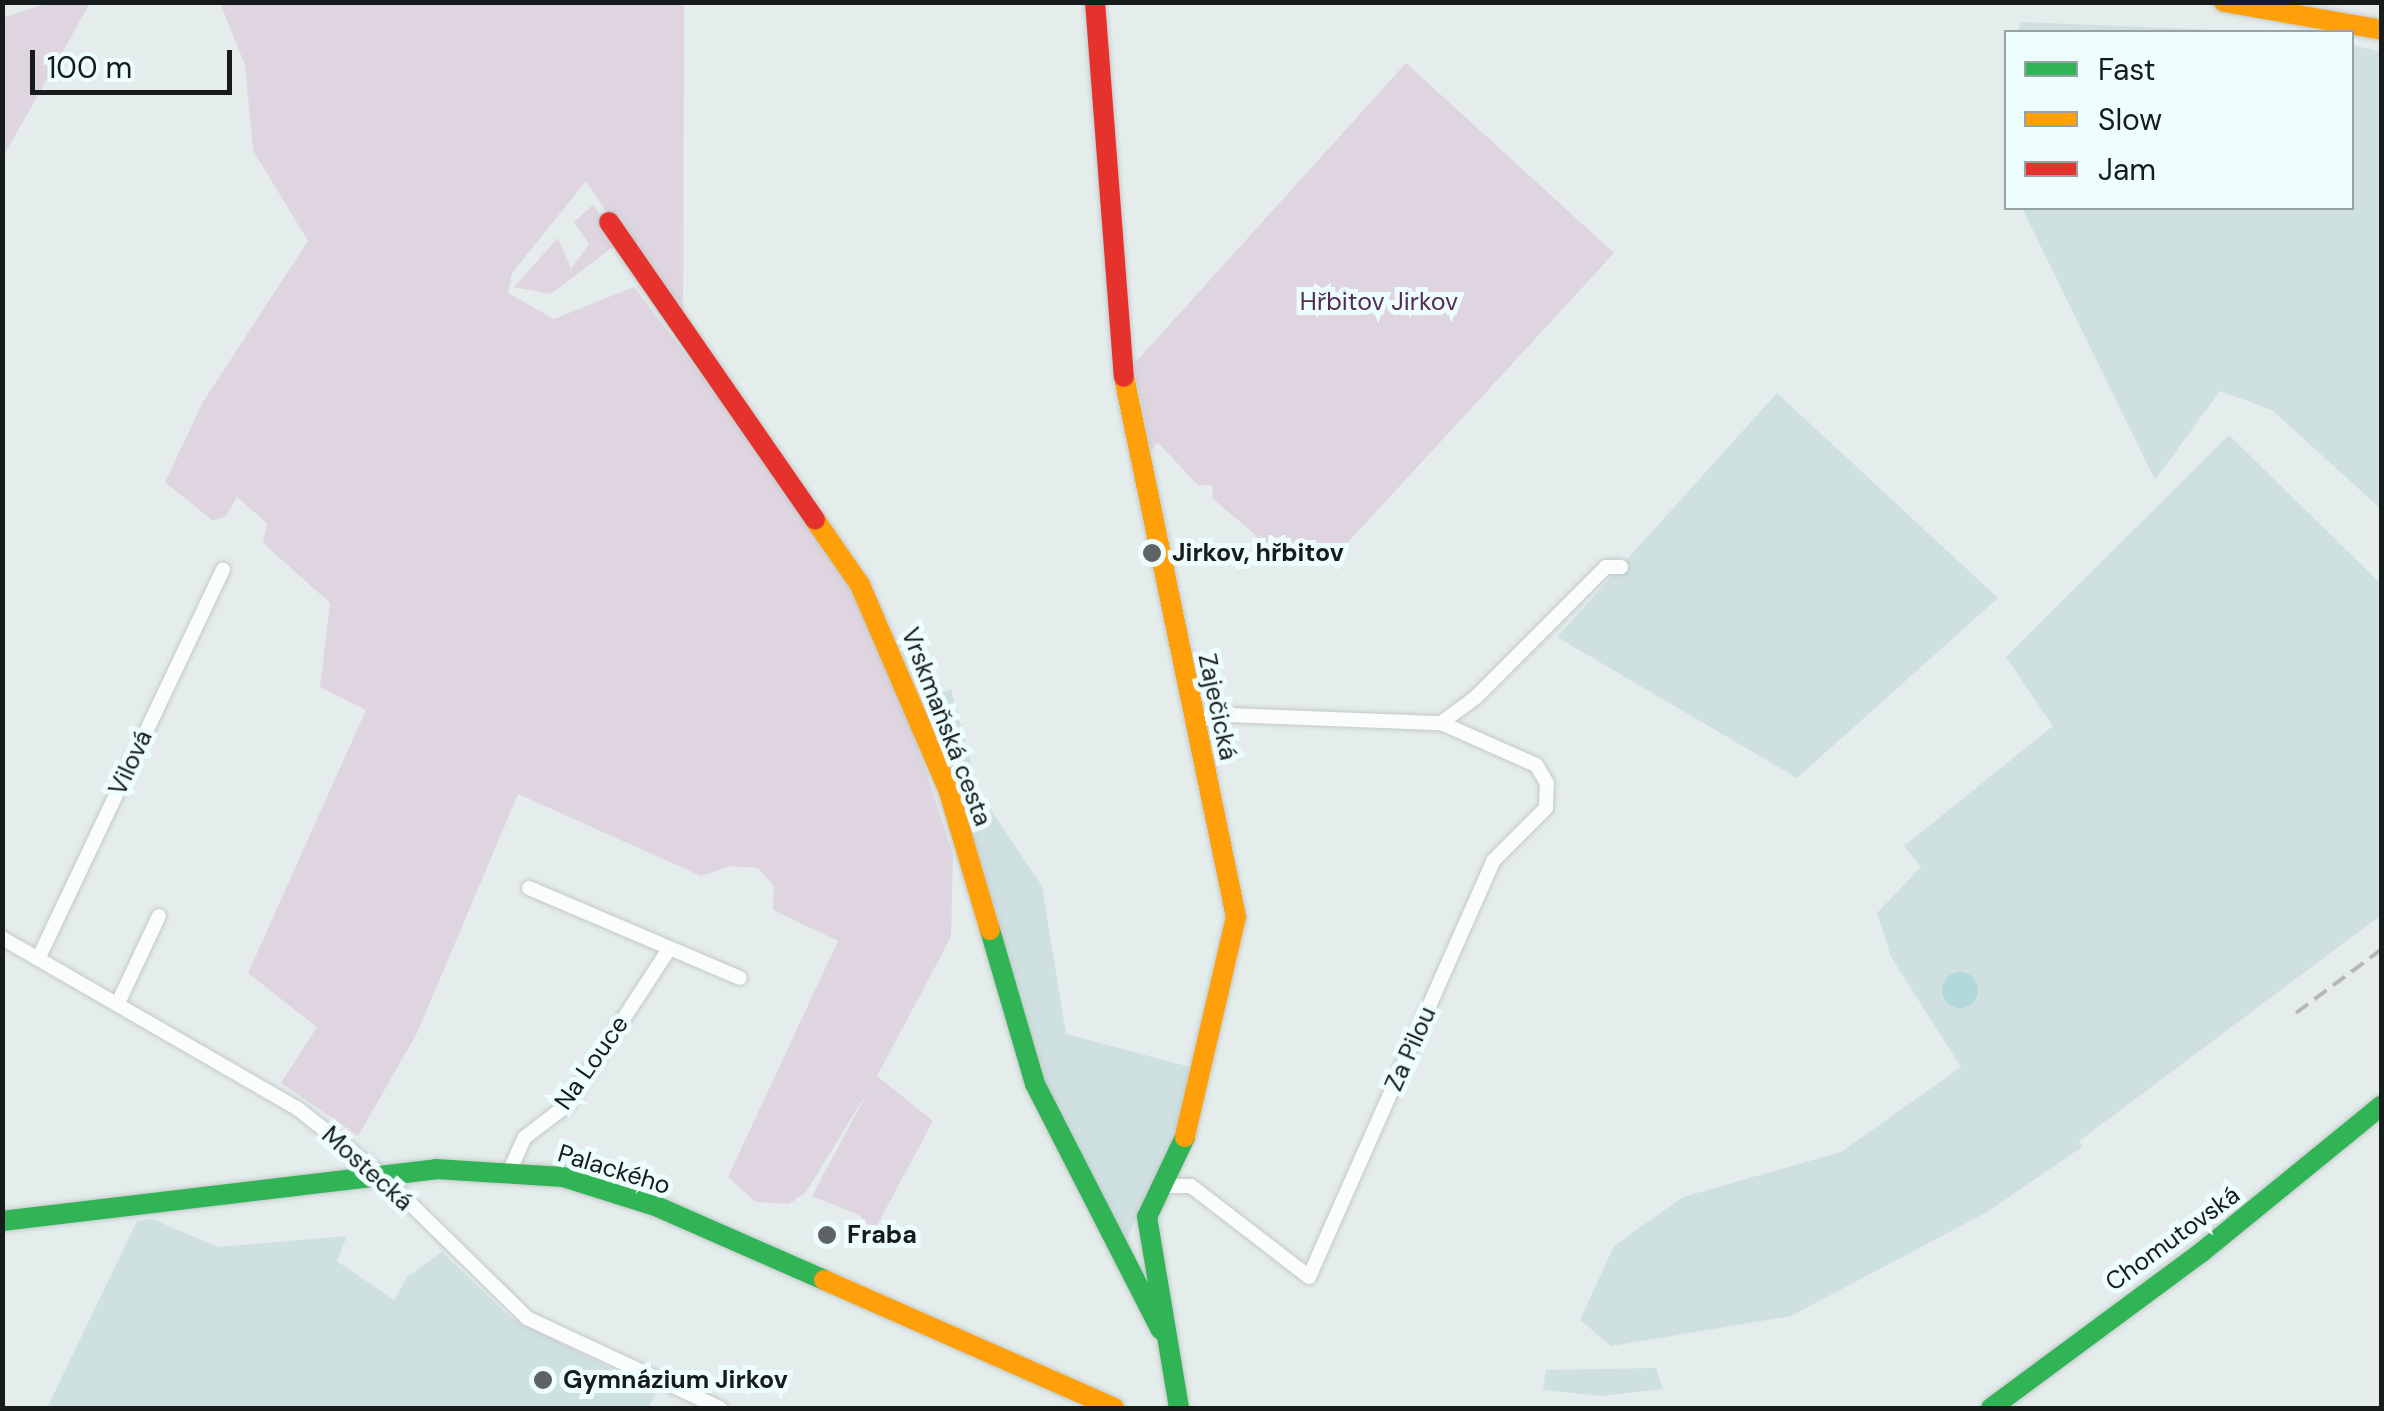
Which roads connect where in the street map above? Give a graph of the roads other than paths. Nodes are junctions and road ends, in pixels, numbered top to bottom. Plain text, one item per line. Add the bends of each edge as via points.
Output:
1 (1096, 2) edge
2 (2224, 2) edge
3 (2253, 2) edge
4 (2382, 12) edge
5 (2382, 30) edge
6 (609, 222) dead end
7 (1622, 567) dead end
8 (224, 568) dead end
9 (1195, 720) junction
10 (1441, 722) junction
11 (529, 888) dead end
12 (159, 916) dead end
13 (2, 938) edge
14 (669, 949) junction
15 (39, 956) junction
16 (740, 978) dead end
17 (118, 1003) junction
18 (2382, 1105) edge
19 (510, 1170) junction
20 (380, 1173) junction
21 (1158, 1186) junction
22 (2, 1222) edge
23 (1170, 1350) junction
24 (720, 1408) edge
25 (1114, 1408) edge
26 (1179, 1408) edge
27 (1990, 1408) edge

1 - 9 main road, Zaječická via 1119,355
2 - 5 main road
3 - 4 main road
6 - 23 main road, Vrskmaňská cesta via 860,584 950,792 1036,1084
7 - 10 street via 1606,567 1476,697
8 - 15 street, Vilová
9 - 10 street via 1228,714
9 - 21 main road, Zaječická via 1236,916 1194,1118
10 - 21 street, Za Pilou via 1536,765 1547,784 1546,808 1493,861 1310,1277 1192,1186
11 - 14 street
12 - 17 street
13 - 15 street, Mostecká
14 - 16 street
14 - 19 street, Na Louce via 566,1105 524,1138
15 - 17 street, Mostecká
17 - 20 street, Mostecká via 297,1108
18 - 27 main road, Chomutovská via 2202,1252
19 - 20 main road, Palackého
19 - 25 main road, Palackého via 563,1177 658,1207
20 - 22 main road, Palackého
20 - 24 street, Mostecká via 527,1318
21 - 23 main road, Zaječická via 1147,1217 1148,1243
23 - 26 main road, Zaječická

